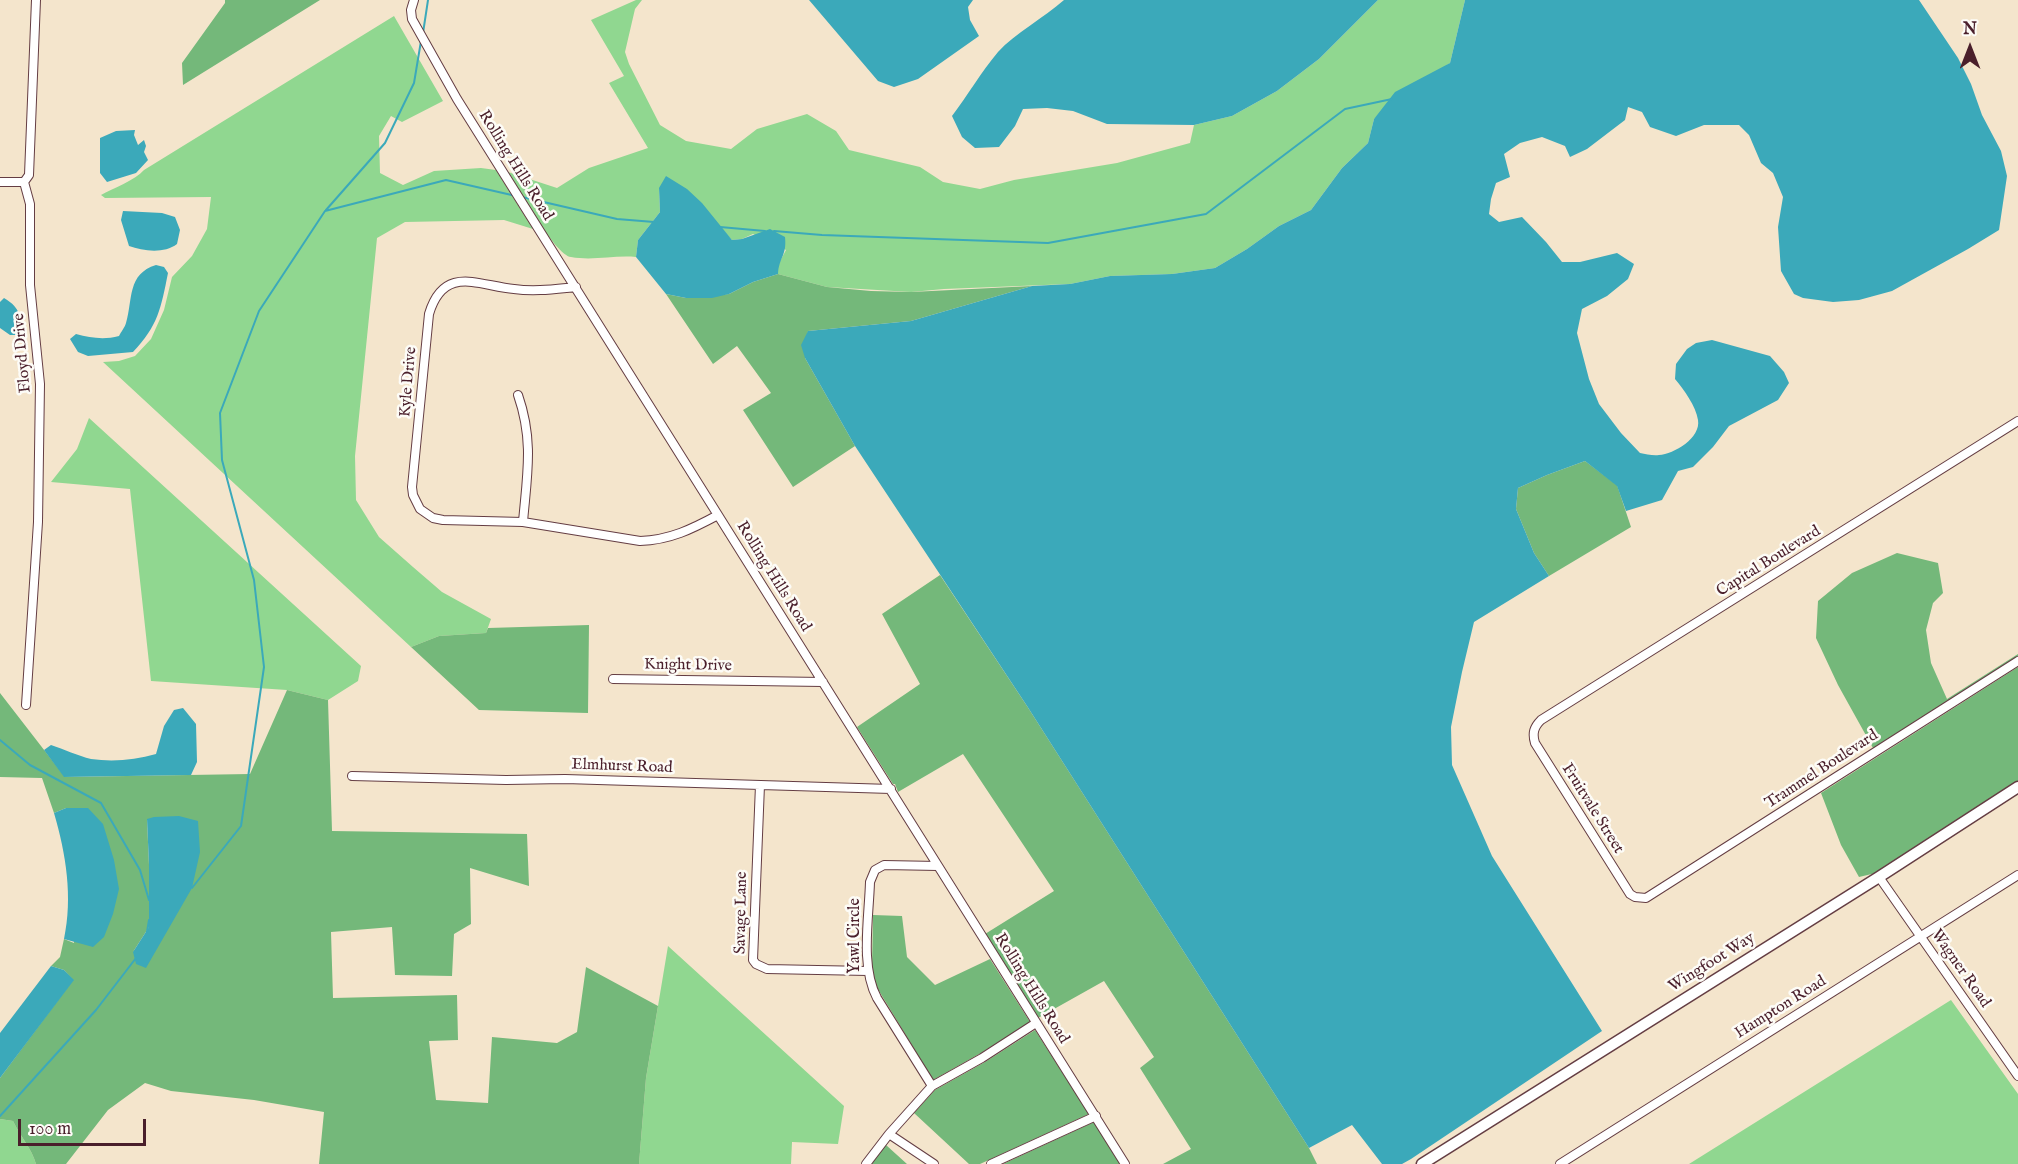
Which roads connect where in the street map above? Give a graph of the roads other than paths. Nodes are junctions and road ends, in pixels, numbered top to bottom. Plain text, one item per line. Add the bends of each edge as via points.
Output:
1 (36, 0) edge
2 (414, 0) edge
3 (0, 182) edge
4 (24, 182) junction
5 (576, 287) junction
6 (518, 395) dead end
7 (2018, 421) edge
8 (718, 515) junction
9 (523, 522) junction
10 (2018, 661) edge
11 (613, 679) dead end
12 (823, 682) junction
13 (26, 705) dead end
14 (1535, 727) joint
15 (352, 776) dead end
16 (760, 785) junction
17 (2018, 788) edge
18 (891, 789) junction
19 (938, 866) junction
20 (2018, 875) edge
21 (1879, 877) junction
22 (1640, 898) joint
23 (1920, 936) junction
24 (868, 971) junction
25 (1036, 1023) junction
26 (2018, 1076) edge
27 (932, 1086) junction
28 (1095, 1116) junction
29 (889, 1134) junction
30 (866, 1164) edge
31 (934, 1164) edge
32 (991, 1164) edge
33 (1125, 1164) edge
34 (1422, 1164) edge
35 (1560, 1164) edge

1 - 4 street, Floyd Drive via 29,175
2 - 5 street, Rolling Hills Road via 412,18 431,55
3 - 4 street
4 - 13 street, Floyd Drive via 30,204 30,285 40,384 38,522
5 - 8 street, Rolling Hills Road
5 - 9 street, Kyle Drive via 529,290 460,282 439,294 429,315 412,487 416,502 427,515 442,520
6 - 9 street via 526,421 529,453
7 - 14 street, Capital Boulevard
8 - 9 street, Kyle Drive via 683,533 653,541
8 - 12 street, Rolling Hills Road
10 - 22 street, Trammel Boulevard via 1672,883
11 - 12 street, Knight Drive
12 - 18 street, Rolling Hills Road
14 - 22 street, Fruitvale Street via 1535,742 1630,894
15 - 16 street, Elmhurst Road
16 - 18 street, Elmhurst Road
16 - 24 street, Savage Lane via 753,960 767,969
17 - 21 street, Wingfoot Way
18 - 19 street, Rolling Hills Road
19 - 24 street, Yawl Circle via 884,865 874,870 870,882
19 - 25 street, Rolling Hills Road
20 - 23 street, Hampton Road
21 - 23 street, Wagner Road
21 - 34 street, Wingfoot Way
23 - 26 street, Wagner Road
23 - 35 street, Hampton Road
24 - 27 street, Yawl Circle via 872,988
25 - 27 street
25 - 28 street, Rolling Hills Road
27 - 29 street
28 - 32 street
28 - 33 street, Rolling Hills Road
29 - 30 street
29 - 31 street

